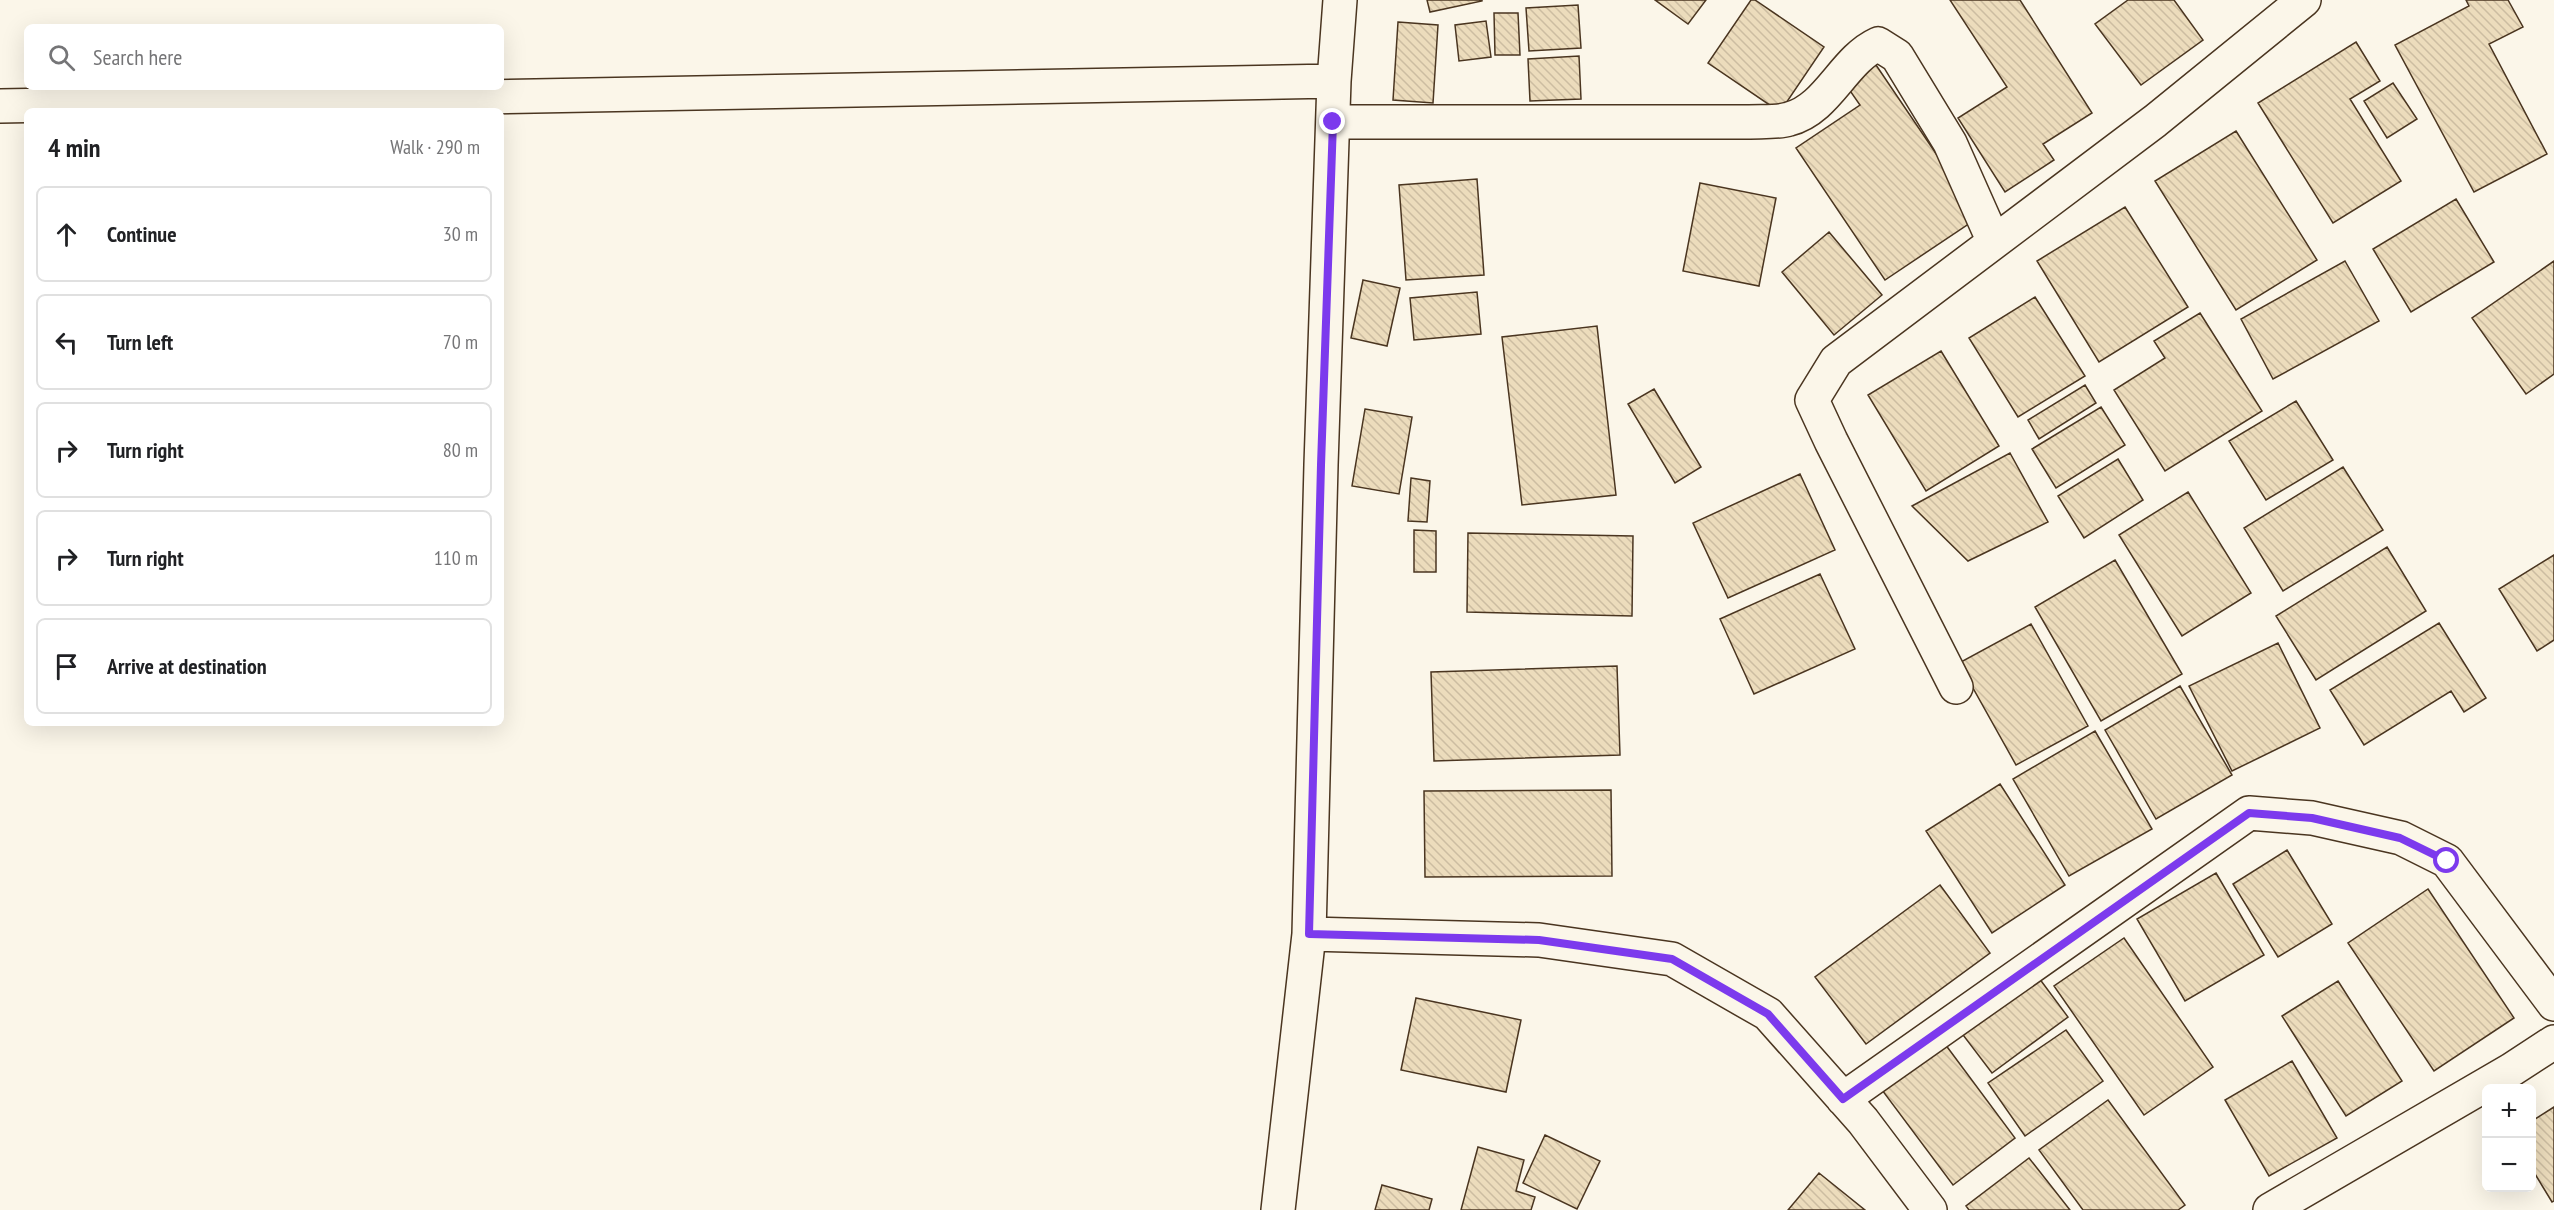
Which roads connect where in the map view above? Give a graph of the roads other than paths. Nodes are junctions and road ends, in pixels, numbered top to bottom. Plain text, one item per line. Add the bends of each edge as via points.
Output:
1 (1340, 0) edge
2 (2304, 0) edge
3 (1334, 81) junction
4 (0, 106) edge
5 (1333, 122) junction
6 (1994, 242) junction
7 (1956, 687) dead end
8 (1309, 934) junction
9 (2554, 1004) edge
10 (2554, 1042) edge
11 (1843, 1099) junction
12 (1278, 1210) edge
13 (1930, 1210) edge
14 (2270, 1210) edge

1 - 3 street
2 - 6 street via 2155,121
3 - 4 street
3 - 5 street
5 - 6 street via 1790,119 1812,106 1863,50 1878,44 1897,56 1950,143
5 - 8 street
6 - 7 street via 1836,361 1812,400
8 - 11 street via 1539,940 1672,959 1768,1014
8 - 12 street
9 - 11 street via 2447,861 2400,838 2312,818 2249,813
10 - 14 street
11 - 13 street

